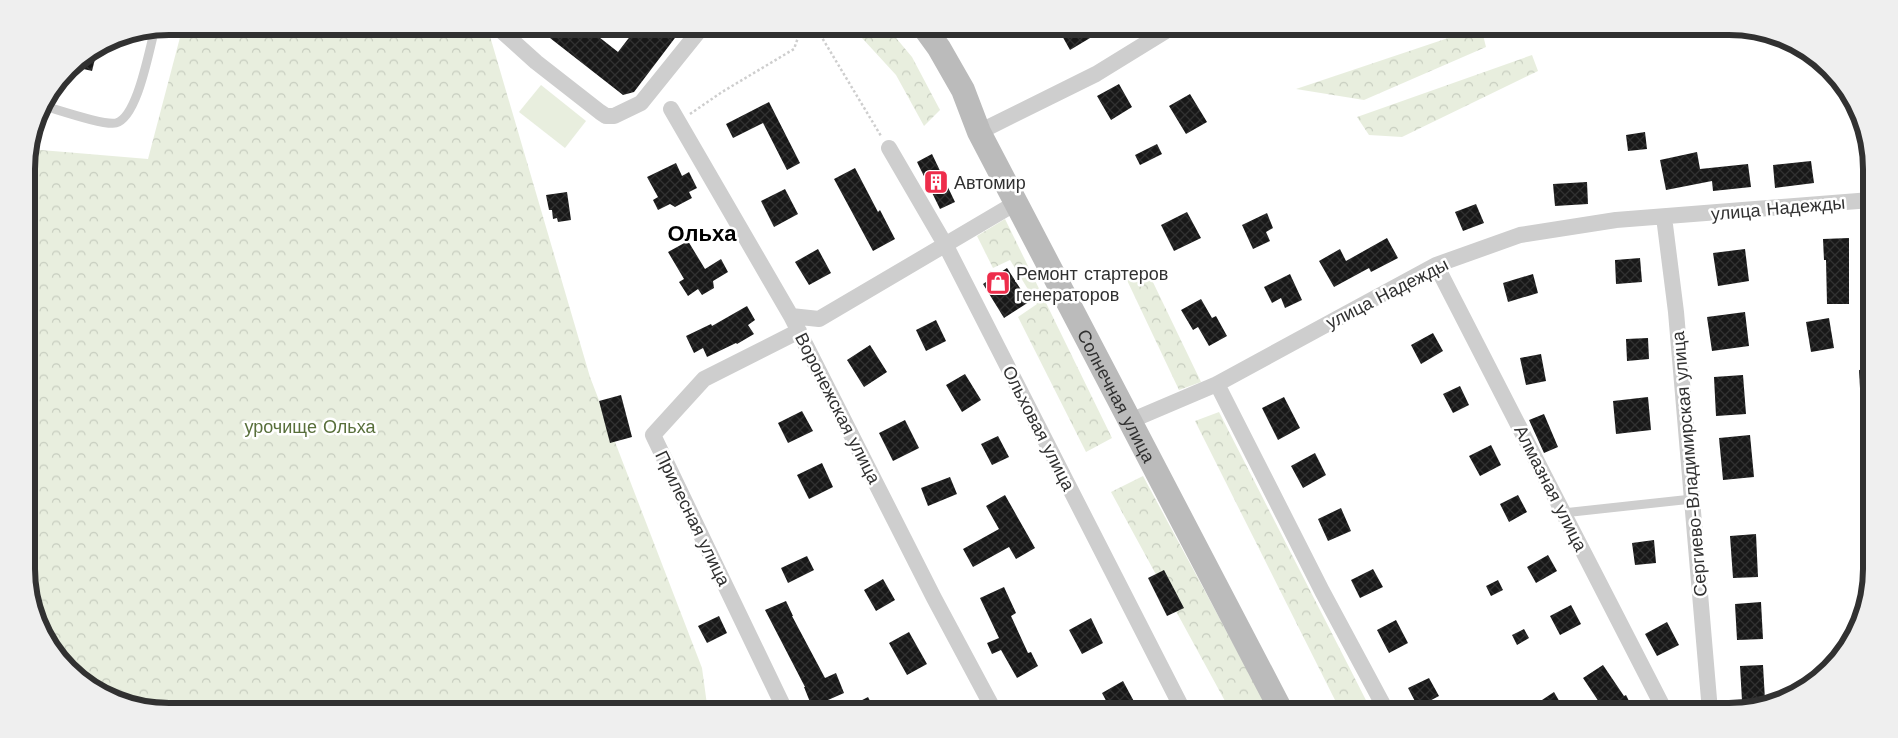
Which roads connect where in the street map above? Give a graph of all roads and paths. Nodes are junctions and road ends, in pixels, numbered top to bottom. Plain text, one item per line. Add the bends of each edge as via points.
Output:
1 (506, 35) edge
2 (696, 35) edge
3 (799, 35) edge
4 (820, 35) edge
5 (930, 35) edge
6 (1159, 35) edge
7 (153, 36) edge
8 (50, 107) edge
9 (674, 116) joint
10 (979, 132) junction
11 (888, 148) joint
12 (1863, 201) edge
13 (1016, 203) junction
14 (1664, 217) junction
15 (946, 246) junction
16 (1436, 265) junction
17 (791, 316) junction
18 (799, 331) junction
19 (1217, 384) junction
20 (1130, 421) junction
21 (1692, 499) junction
22 (1563, 513) junction
23 (782, 703) edge
24 (990, 703) edge
25 (1179, 703) edge
26 (1277, 703) edge
27 (1382, 703) edge
28 (1660, 703) edge
29 (1709, 703) edge

1 - 2 street via 600,112 614,116 642,102
3 - 9 path via 794,48 722,92
4 - 11 path
5 - 10 street, Солнечная улица via 963,90
6 - 10 street via 1096,74
7 - 8 lane via 135,103 117,123
9 - 17 street, Воронежская улица
10 - 13 street, Солнечная улица
11 - 15 street, Ольховая улица
12 - 14 street, улица Надежды
13 - 15 street
13 - 20 street, Солнечная улица
14 - 16 street, улица Надежды via 1616,220 1520,235
14 - 21 street, Сергиево-Владимирская улица via 1676,312
15 - 17 street via 819,319
15 - 25 street, Ольховая улица
16 - 19 street, улица Надежды
16 - 22 street, Алмазная улица
17 - 18 street, Воронежская улица
18 - 23 street, Прилесная улица via 704,379 653,435
18 - 24 street, Воронежская улица
19 - 20 street, улица Надежды
19 - 27 street
20 - 26 street, Солнечная улица
21 - 22 lane
21 - 29 street, Сергиево-Владимирская улица
22 - 28 street, Алмазная улица

